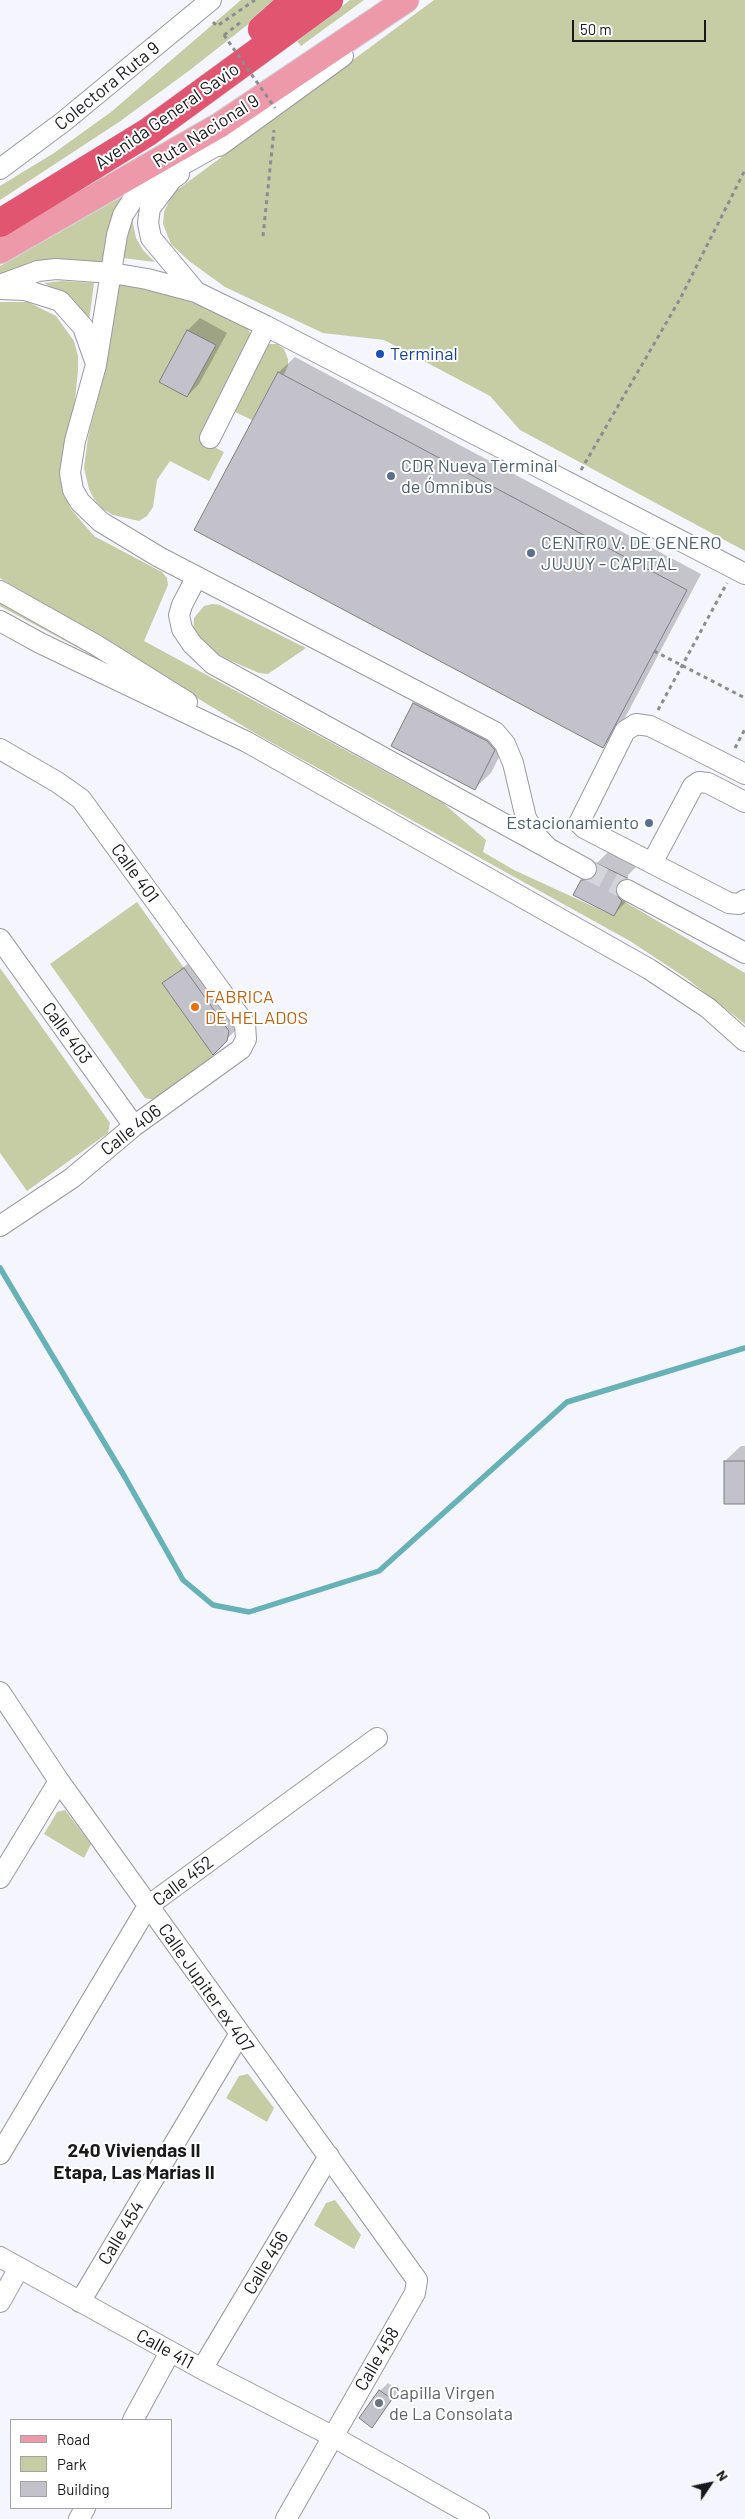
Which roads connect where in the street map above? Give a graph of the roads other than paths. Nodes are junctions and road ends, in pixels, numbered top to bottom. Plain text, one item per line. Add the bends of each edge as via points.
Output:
1 (294, 0) edge
2 (329, 0) edge
3 (406, 0) edge
4 (410, 0) edge
5 (202, 3) edge
6 (230, 138) junction
7 (0, 169) edge
8 (0, 223) edge
9 (0, 251) edge
10 (112, 273) junction
11 (0, 285) edge
12 (0, 289) edge
13 (196, 292) junction
14 (266, 326) junction
15 (96, 365) junction
16 (210, 438) dead end
17 (740, 572) edge
18 (196, 578) junction
19 (0, 591) edge
20 (0, 621) edge
21 (247, 742) junction
22 (0, 749) edge
23 (745, 774) edge
24 (745, 802) edge
25 (547, 848) junction
26 (652, 863) junction
27 (586, 869) tunnel mouth
28 (627, 890) tunnel mouth
29 (745, 900) edge
30 (0, 939) edge
31 (745, 953) edge
32 (245, 1024) joint
33 (745, 1042) edge
34 (134, 1126) junction
35 (0, 1226) edge
36 (0, 1692) edge
37 (377, 1738) dead end
38 (59, 1781) junction
39 (0, 1878) edge
40 (148, 1906) junction
41 (239, 2035) junction
42 (0, 2154) edge
43 (329, 2156) junction
44 (0, 2257) edge
45 (19, 2268) junction
46 (417, 2280) joint
47 (0, 2302) edge
48 (80, 2302) junction
49 (170, 2352) junction
50 (202, 2369) junction
51 (134, 2419) edge
52 (332, 2436) junction
53 (286, 2519) edge
54 (479, 2519) edge

1 - 8 highway via 203,78
2 - 8 highway, Avenida General Savio via 142,136
3 - 9 main road, Ruta Nacional 9 via 220,125
4 - 6 street via 374,33
5 - 7 street, Colectora Ruta 9 via 63,122
6 - 10 street via 150,183 135,196 123,215 117,235
6 - 13 street via 172,178 150,208 151,238
10 - 11 street via 56,269 38,271
10 - 13 street
10 - 15 street
12 - 15 street via 25,290 60,301 83,327
13 - 14 street
14 - 16 street
14 - 17 street
15 - 18 street via 75,441 70,473 73,490 80,502 101,522
18 - 25 street via 495,732 505,744 513,763 526,818
18 - 25 street via 179,615 182,628 203,656
19 - 21 street via 112,655
20 - 21 street
21 - 33 street via 649,969 708,1008
22 - 32 street, Calle 401 via 81,799
23 - 26 street via 650,726 636,724 625,731 579,823
24 - 26 street via 708,783 700,782 693,786
25 - 27 street
26 - 29 street via 729,903 739,904
28 - 31 street
30 - 34 street, Calle 403
32 - 34 street, Calle 406 via 246,1039 241,1049
34 - 35 street, Calle 406 via 72,1178
36 - 38 street, Calle Jupiter ex 407
37 - 40 street, Calle 452
38 - 39 street
38 - 40 street, Calle Jupiter ex 407
40 - 41 street, Calle Jupiter ex 407
40 - 42 street, Calle 452
41 - 43 street, Calle Jupiter ex 407
41 - 48 street, Calle 454
43 - 46 street, Calle Jupiter ex 407
43 - 50 street, Calle 456
44 - 45 street, Calle 411
45 - 47 street
45 - 48 street, Calle 411
46 - 52 street, Calle 458 via 415,2292
48 - 49 street, Calle 411
49 - 50 street, Calle 411
49 - 51 street
50 - 52 street, Calle 411
52 - 53 street, Calle 458
52 - 54 street, Calle 411

